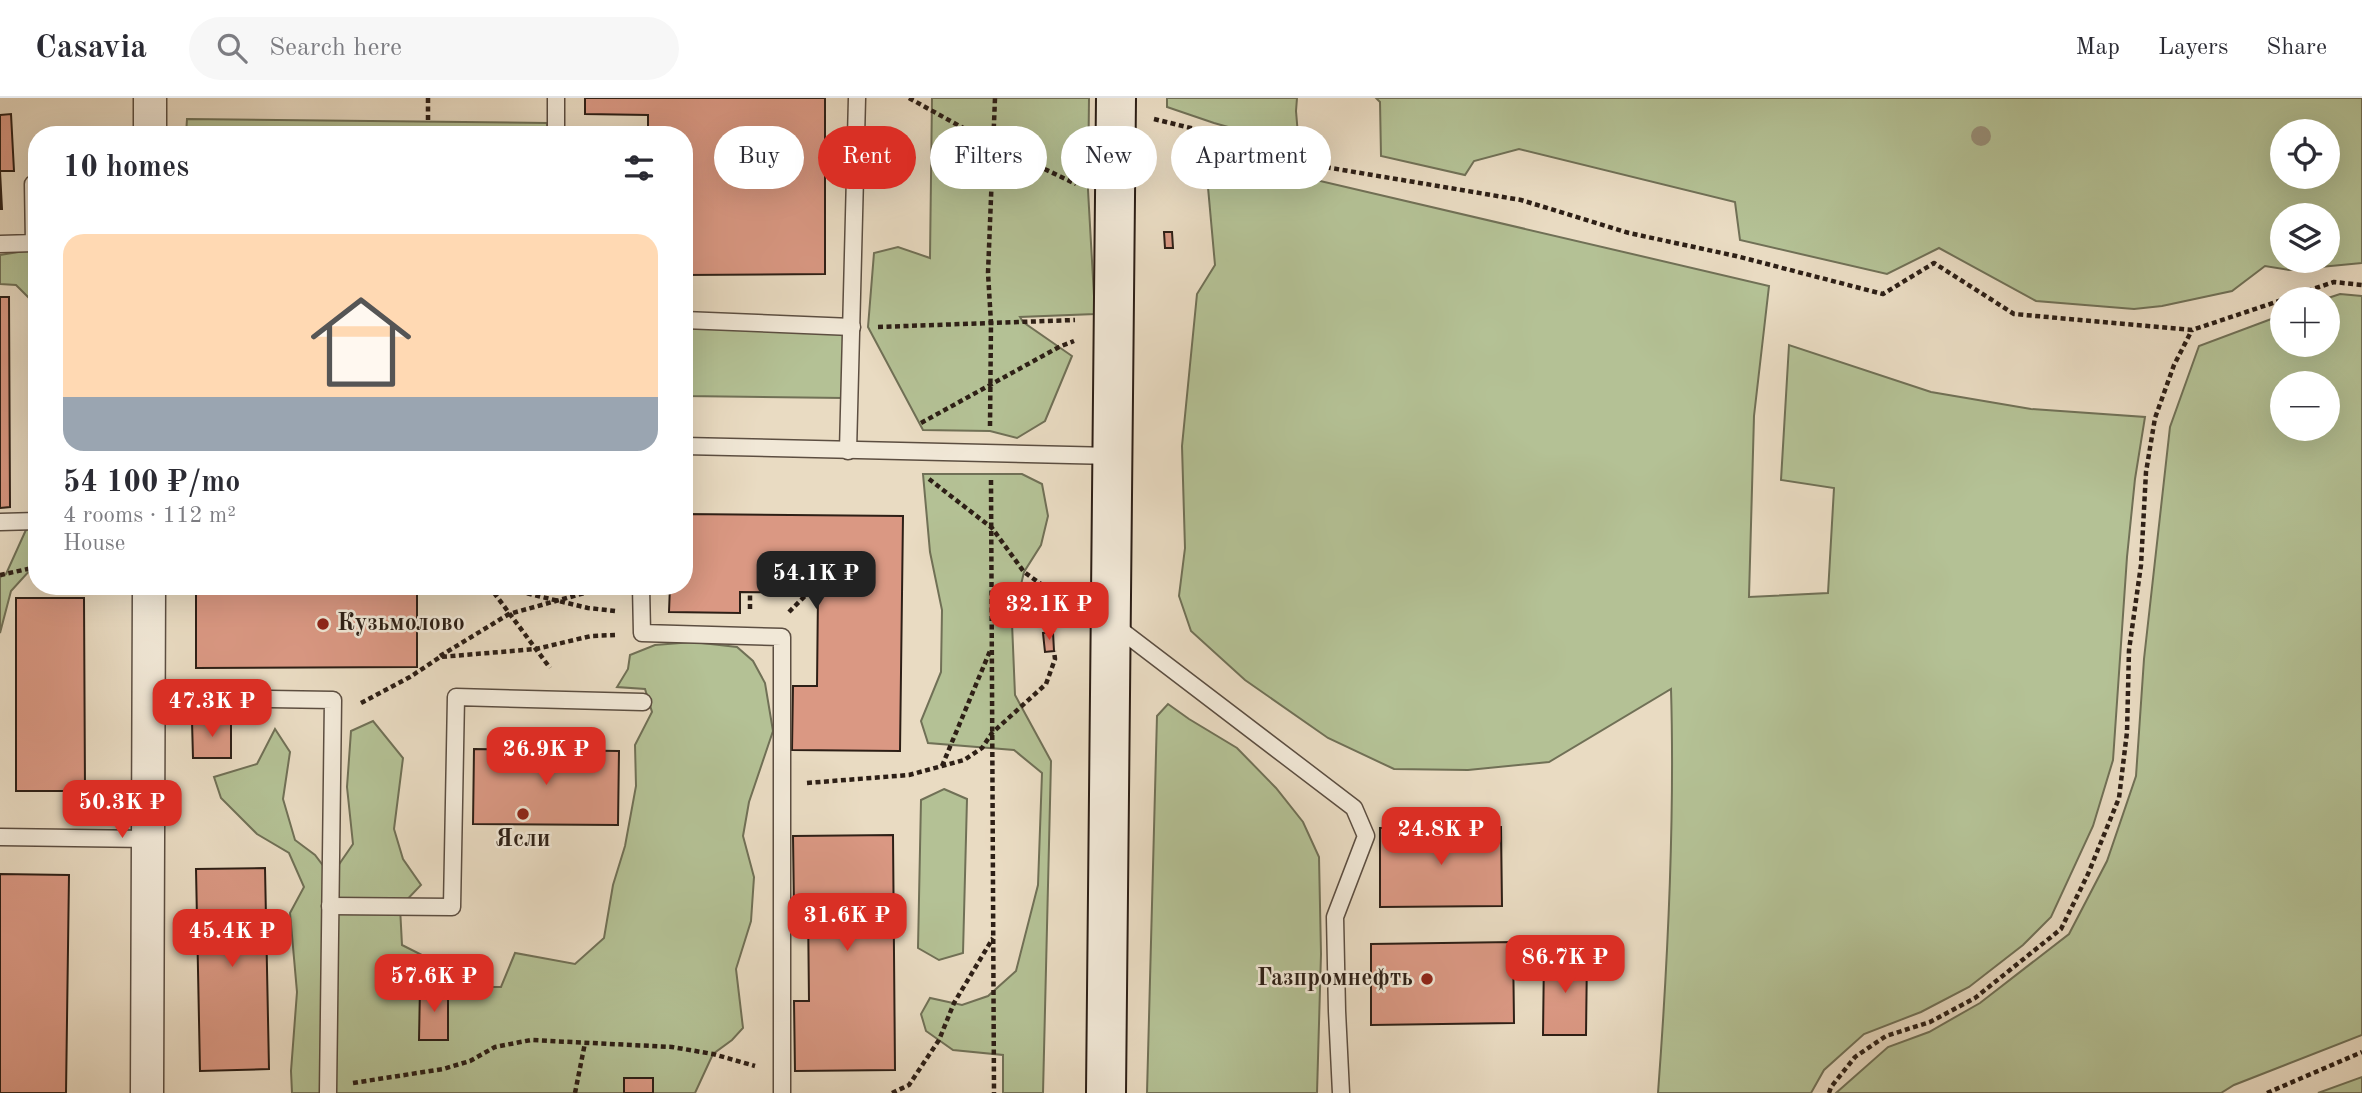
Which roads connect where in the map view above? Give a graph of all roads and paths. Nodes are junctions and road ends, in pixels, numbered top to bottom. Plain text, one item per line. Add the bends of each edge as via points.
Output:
1 (150, 98) edge
2 (428, 98) edge
3 (556, 98) edge
4 (857, 98) edge
5 (909, 98) edge
6 (995, 98) edge
7 (1116, 104) edge
8 (428, 122) dead end
9 (150, 126) edge
10 (556, 126) edge
11 (960, 126) edge
12 (993, 126) edge
13 (1047, 170) edge
14 (991, 189) edge
15 (1115, 202) junction
16 (28, 243) edge
17 (0, 244) edge
18 (2362, 285) edge
19 (2320, 287) edge
20 (2270, 304) edge
21 (693, 320) edge
22 (991, 323) junction
23 (1114, 323) junction
24 (860, 327) junction
25 (2192, 330) junction
26 (990, 384) junction
27 (693, 446) edge
28 (848, 451) junction
29 (869, 452) junction
30 (895, 452) junction
31 (990, 454) junction
32 (1113, 456) junction
33 (28, 521) edge
34 (0, 522) edge
35 (992, 528) junction
36 (28, 569) edge
37 (0, 575) edge
38 (149, 595) edge
39 (495, 595) edge
40 (537, 595) edge
41 (580, 595) edge
42 (641, 595) edge
43 (563, 600) junction
44 (642, 609) junction
45 (509, 614) junction
46 (1112, 624) junction
47 (1053, 632) dead end
48 (642, 633) junction
49 (992, 646) junction
50 (536, 649) junction
51 (1054, 651) dead end
52 (440, 657) junction
53 (550, 668) dead end
54 (148, 697) junction
55 (643, 702) dead end
56 (332, 718) junction
57 (992, 733) junction
58 (942, 766) junction
59 (782, 785) junction
60 (0, 837) edge
61 (148, 839) junction
62 (330, 906) junction
63 (993, 937) junction
64 (585, 1043) junction
65 (2362, 1052) edge
66 (782, 1074) junction
67 (328, 1089) edge
68 (147, 1093) edge
69 (575, 1093) edge
70 (782, 1093) edge
71 (892, 1093) edge
72 (993, 1093) edge
73 (1106, 1093) edge
74 (1341, 1093) edge
75 (1829, 1093) edge
76 (2267, 1093) edge

1 - 9 street
2 - 8 path
3 - 10 lane
4 - 24 lane
5 - 11 path
6 - 12 path
7 - 15 main road
7 - 25 path via 1319,166 1521,200 1629,233 1883,294 1934,263 2014,314
13 - 15 path
14 - 22 path
15 - 23 main road
16 - 17 lane
18 - 19 path via 2334,282
20 - 25 path
21 - 24 lane
22 - 23 path
22 - 24 path
22 - 26 path
23 - 26 path
23 - 32 main road
24 - 28 lane
25 - 75 path via 2155,418 2129,650 2127,732 2119,798 2088,874 2061,929 2051,938 1975,998 1930,1022 1886,1036 1855,1057
26 - 29 path
26 - 31 path
27 - 28 lane
28 - 29 lane
29 - 30 lane
30 - 31 lane
30 - 35 path
31 - 32 lane
31 - 35 path
32 - 46 main road
33 - 34 lane
35 - 47 path via 1024,572 1045,587
35 - 49 path
36 - 37 path
38 - 54 street
39 - 45 path
40 - 43 path
41 - 43 path
42 - 44 lane
43 - 44 path via 613,611
43 - 45 path
44 - 48 lane
45 - 50 path
45 - 52 path
46 - 73 main road
46 - 74 lane via 1354,808 1366,836 1335,917
48 - 50 path via 591,636
48 - 59 lane via 782,636
49 - 57 path
49 - 58 path
50 - 52 path
50 - 53 path
51 - 57 path via 1046,684
52 - 56 path
54 - 56 lane via 333,700
54 - 61 street
55 - 62 lane via 456,697 452,907
56 - 62 lane
57 - 58 path via 982,748 964,760
57 - 63 path
58 - 59 path via 909,775
59 - 66 lane
60 - 61 lane
61 - 68 street
62 - 67 lane
63 - 71 path via 954,1003 939,1040 909,1085
63 - 72 path
64 - 66 path via 672,1047
64 - 67 path via 531,1040 495,1046 470,1061 443,1069
64 - 69 path
65 - 76 path
66 - 70 lane

